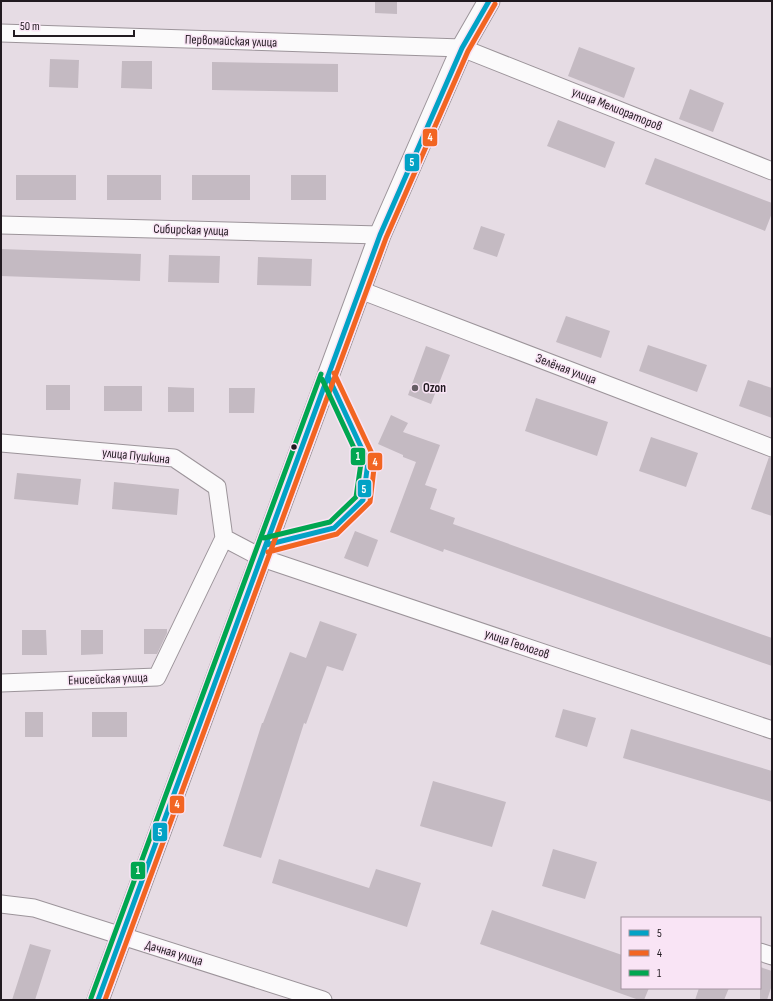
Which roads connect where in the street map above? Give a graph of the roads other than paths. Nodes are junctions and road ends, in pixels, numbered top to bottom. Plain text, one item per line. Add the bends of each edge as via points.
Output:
1 (489, 1) edge
2 (1, 33) edge
3 (462, 48) junction
4 (772, 171) edge
5 (1, 225) edge
6 (380, 235) junction
7 (360, 290) junction
8 (1, 443) edge
9 (772, 448) edge
10 (224, 538) junction
11 (264, 551) junction
12 (1, 683) edge
13 (772, 730) edge
14 (1, 904) edge
15 (122, 937) junction
16 (761, 952) edge
17 (772, 956) edge
18 (98, 1000) edge
19 (323, 1000) edge

1 - 3 street
2 - 3 street, Первомайская улица
3 - 4 street, улица Мелиораторов
3 - 6 street
5 - 6 street, Сибирская улица
6 - 7 street
7 - 9 street, Зелёная улица
7 - 11 street
8 - 10 street, улица Пушкина via 174,458 217,487
10 - 11 street
10 - 12 street, Енисейская улица via 157,677
11 - 13 street, улица Геологов
11 - 15 street
14 - 15 street, Дачная улица via 34,908
15 - 18 street
15 - 19 street, Дачная улица
16 - 17 street

